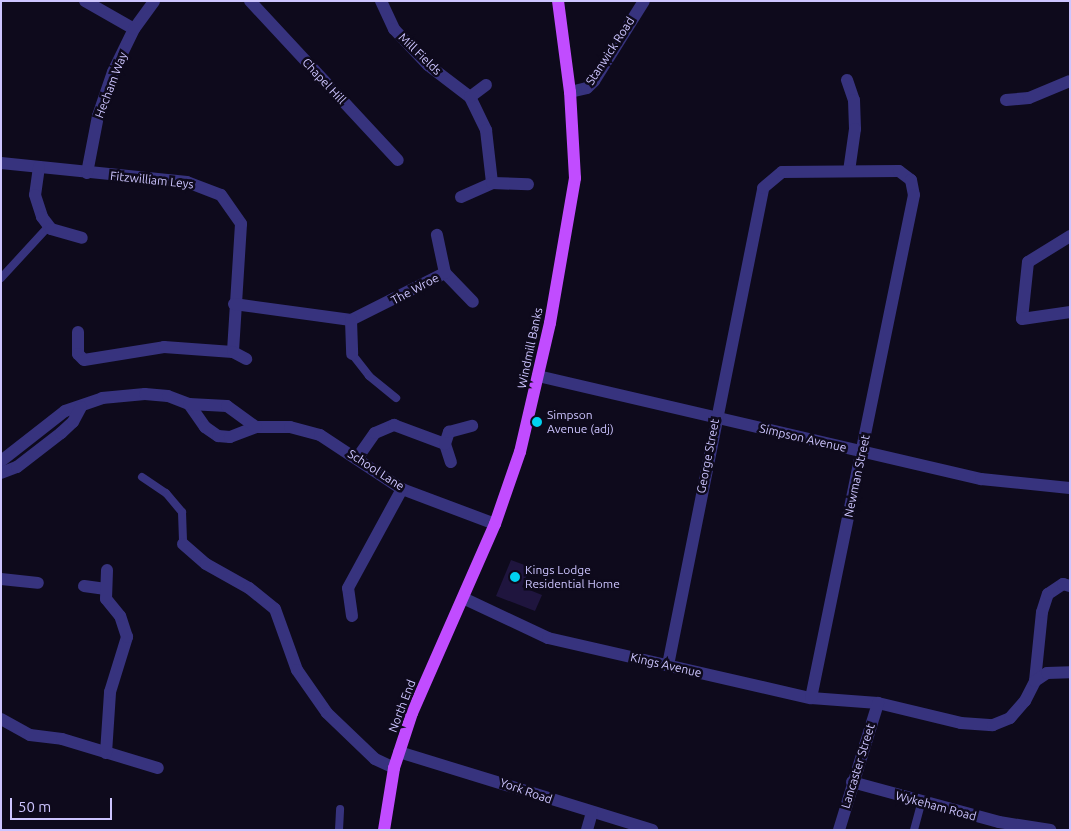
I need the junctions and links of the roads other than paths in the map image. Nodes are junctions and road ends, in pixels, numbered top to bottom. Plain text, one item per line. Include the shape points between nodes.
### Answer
1 (86, 1) edge
2 (154, 1) edge
3 (250, 1) edge
4 (380, 1) edge
5 (558, 1) edge
6 (644, 1) edge
7 (134, 29) junction
8 (847, 80) dead end
9 (1070, 81) edge
10 (486, 85) dead end
11 (570, 92) junction
12 (470, 97) junction
13 (1006, 100) dead end
14 (398, 160) dead end
15 (1, 162) edge
16 (39, 167) junction
17 (848, 171) junction
18 (87, 173) junction
19 (492, 183) junction
20 (528, 184) dead end
21 (461, 197) dead end
22 (48, 226) junction
23 (437, 235) dead end
24 (1070, 236) edge
25 (82, 238) dead end
26 (444, 273) junction
27 (1, 278) edge
28 (474, 302) dead end
29 (234, 304) junction
30 (1070, 312) edge
31 (351, 320) junction
32 (78, 332) dead end
33 (233, 352) junction
34 (352, 354) joint
35 (246, 359) dead end
36 (538, 376) junction
37 (396, 398) dead end
38 (189, 404) junction
39 (81, 407) junction
40 (715, 418) junction
41 (472, 426) dead end
42 (256, 427) junction
43 (444, 444) junction
44 (862, 451) junction
45 (358, 457) junction
46 (1, 461) edge
47 (451, 462) dead end
48 (1, 473) edge
49 (142, 477) dead end
50 (1070, 488) edge
51 (402, 489) junction
52 (495, 524) junction
53 (184, 544) joint
54 (107, 570) dead end
55 (1, 579) edge
56 (38, 583) dead end
57 (84, 586) dead end
58 (1070, 586) edge
59 (106, 588) junction
60 (463, 598) junction
61 (352, 616) dead end
62 (668, 665) junction
63 (1070, 672) edge
64 (1035, 681) junction
65 (811, 698) junction
66 (878, 703) junction
67 (1, 718) edge
68 (400, 752) junction
69 (106, 753) junction
70 (158, 768) dead end
71 (394, 768) junction
72 (852, 782) junction
73 (921, 803) junction
74 (340, 809) dead end
75 (592, 812) junction
76 (998, 826) edge
77 (339, 830) edge
78 (384, 830) edge
79 (587, 830) edge
80 (652, 830) edge
81 (839, 830) edge
82 (914, 830) edge
83 (1050, 830) edge

1 - 7 street
2 - 7 street, Hecham Way
3 - 14 street, Chapel Hill
4 - 12 street, Mill Fields via 394,29 428,65
5 - 11 main road, Windmill Banks
6 - 11 street, Stanwick Road via 594,81 587,88
7 - 18 street, Hecham Way via 98,116
8 - 17 street via 854,100 855,129
9 - 13 street via 1029,98
10 - 12 street
11 - 36 main road, Windmill Banks via 574,188
12 - 19 street, Mill Fields via 486,130
15 - 16 street, Fitzwilliam Leys
16 - 18 street, Fitzwilliam Leys
16 - 22 street via 35,195
17 - 40 street, George Street via 782,172 763,188
17 - 44 street, Newman Street via 899,171 911,180 914,195
18 - 29 street, Fitzwilliam Leys via 186,182 221,195 241,224
19 - 20 street
19 - 21 street
22 - 25 street via 67,236
22 - 27 lane
23 - 26 street, The Wroe
24 - 30 street via 1028,262 1022,319
26 - 28 street
26 - 31 street, The Wroe
29 - 31 street
29 - 33 street, Fitzwilliam Leys
31 - 34 street
32 - 33 street via 78,354 92,361 164,347
33 - 35 street
34 - 37 lane via 369,376
36 - 40 street, Simpson Avenue
36 - 52 main road, Windmill Banks via 520,452
38 - 39 street via 168,396 145,394 102,398
38 - 42 street via 227,406
38 - 42 street via 205,427 218,436 230,437
39 - 46 street via 65,411
39 - 48 street via 73,422 61,433 16,467
40 - 44 street, Simpson Avenue
40 - 62 street, George Street
41 - 43 street via 449,432
42 - 45 street, School Lane via 290,427 320,435
43 - 45 street via 394,425 375,433
43 - 47 street
44 - 50 street, Simpson Avenue via 981,479
44 - 65 street, Newman Street
45 - 51 street, School Lane
49 - 53 lane via 166,493 182,512
51 - 52 street, School Lane
51 - 61 street via 348,588
52 - 60 main road, Windmill Banks
53 - 71 street via 206,564 249,588 275,609 297,670 327,713 375,759
54 - 59 street
55 - 56 street
57 - 59 street
58 - 64 street via 1063,584 1048,594 1042,612
59 - 69 street via 106,599 120,616 127,637 110,692
60 - 62 street, Kings Avenue via 548,638
60 - 68 main road, North End via 412,713
62 - 65 street, Kings Avenue
63 - 64 street via 1047,673
64 - 66 street, Kings Avenue via 1025,701 1010,718 993,725 961,723
65 - 66 street, Kings Avenue
66 - 72 street, Lancaster Street
67 - 69 street via 30,735 62,738
68 - 71 main road, North End
68 - 75 street, York Road
69 - 70 street
71 - 78 main road, North End
72 - 73 street, Wykeham Road
72 - 81 street, Lancaster Street
73 - 76 street, Wykeham Road
73 - 82 lane
74 - 77 lane
75 - 79 street
75 - 80 street, York Road
76 - 83 street, Wykeham Road

